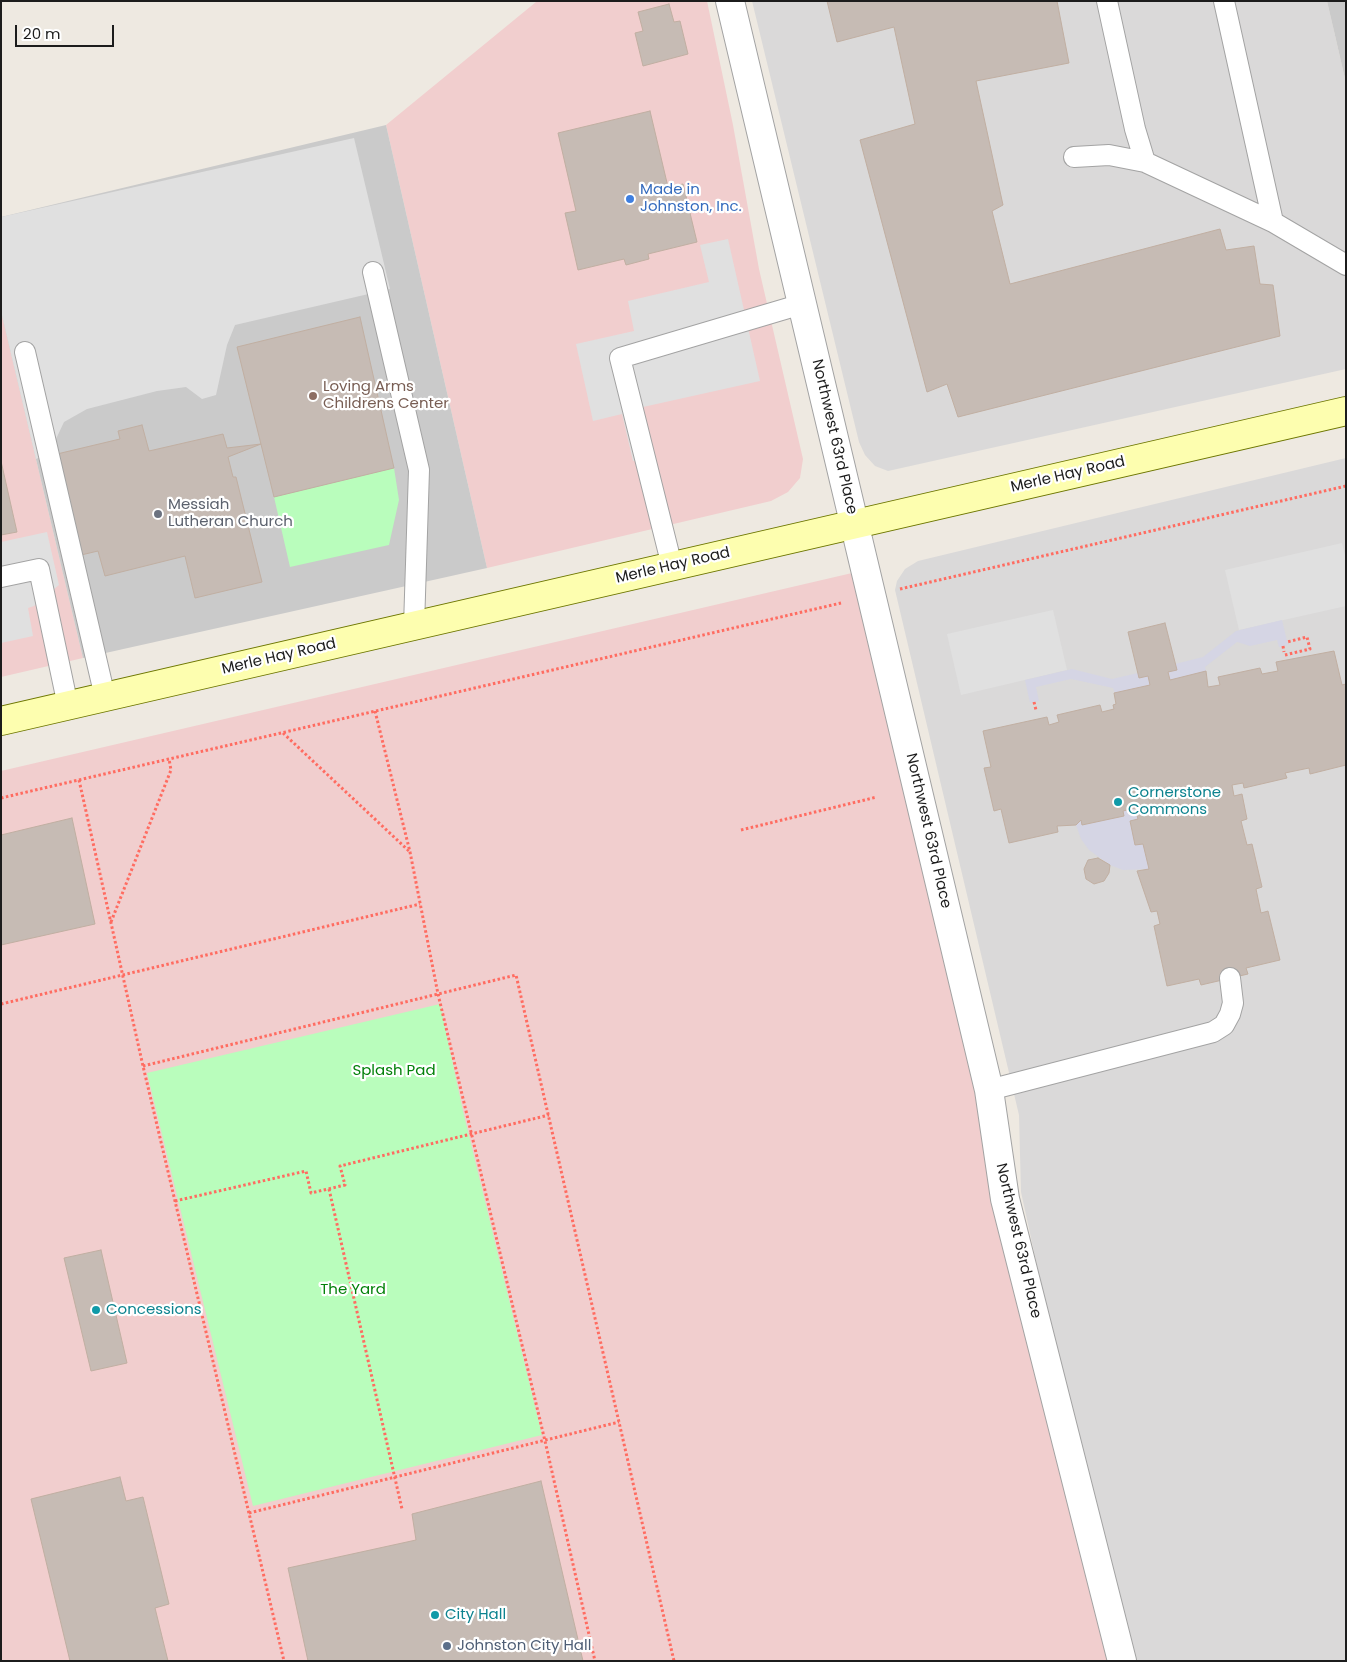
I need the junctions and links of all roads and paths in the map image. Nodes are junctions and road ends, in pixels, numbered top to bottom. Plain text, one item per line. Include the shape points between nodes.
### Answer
1 (730, 1) edge
2 (1107, 1) edge
3 (1224, 1) edge
4 (1074, 157) dead end
5 (1145, 162) junction
6 (1273, 222) junction
7 (1346, 265) edge
8 (373, 272) dead end
9 (802, 304) junction
10 (25, 352) dead end
11 (1346, 411) edge
12 (1346, 486) edge
13 (855, 524) junction
14 (672, 566) junction
15 (1, 577) edge
16 (895, 590) dead end
17 (840, 603) dead end
18 (414, 626) junction
19 (1287, 642) dead end
20 (1283, 646) dead end
21 (105, 698) junction
22 (1034, 702) dead end
23 (68, 706) junction
24 (1036, 710) dead end
25 (375, 711) junction
26 (1, 722) edge
27 (282, 733) junction
28 (168, 759) junction
29 (79, 780) junction
30 (877, 797) dead end
31 (1, 798) edge
32 (741, 830) dead end
33 (410, 852) junction
34 (420, 904) junction
35 (111, 922) junction
36 (123, 977) junction
37 (1230, 978) dead end
38 (438, 994) junction
39 (1, 1004) edge
40 (143, 1066) junction
41 (989, 1090) junction
42 (549, 1115) junction
43 (473, 1133) junction
44 (329, 1189) junction
45 (175, 1201) junction
46 (619, 1422) junction
47 (546, 1441) junction
48 (394, 1478) junction
49 (402, 1510) dead end
50 (249, 1513) junction
51 (284, 1661) edge
52 (595, 1661) edge
53 (674, 1661) edge
54 (1122, 1661) edge

1 - 9 street, Northwest 63rd Place
2 - 5 lane
3 - 6 lane
4 - 5 lane via 1109,155
5 - 6 lane
6 - 7 lane
8 - 18 lane via 419,470
9 - 13 street, Northwest 63rd Place
9 - 14 lane via 620,358
10 - 21 lane
11 - 13 main road, Merle Hay Road
12 - 16 path
13 - 14 main road, Merle Hay Road
13 - 41 street, Northwest 63rd Place
14 - 18 main road, Merle Hay Road
15 - 23 lane via 39,568
17 - 25 path
18 - 21 main road, Merle Hay Road
19 - 20 path via 1307,637 1310,649 1284,654
21 - 23 main road, Merle Hay Road
22 - 24 path
23 - 26 main road, Merle Hay Road
25 - 27 path
25 - 33 path
27 - 28 path
27 - 33 path
28 - 29 path
28 - 35 path via 170,770
29 - 31 path
29 - 35 path
30 - 32 path
33 - 34 path
34 - 36 path
34 - 38 path
35 - 36 path
36 - 39 path
36 - 40 path
37 - 41 lane via 1233,1003 1230,1014 1224,1025 1213,1032
38 - 40 path
38 - 42 path via 516,975
38 - 43 path
40 - 45 path
41 - 54 street, Northwest 63rd Place via 1005,1199
42 - 43 path
42 - 46 path
43 - 44 path via 340,1166 345,1185
43 - 47 path
44 - 45 path via 311,1193 306,1171
44 - 48 path
45 - 50 path
46 - 47 path
46 - 53 path
47 - 48 path
47 - 52 path
48 - 49 path
48 - 50 path
50 - 51 path

